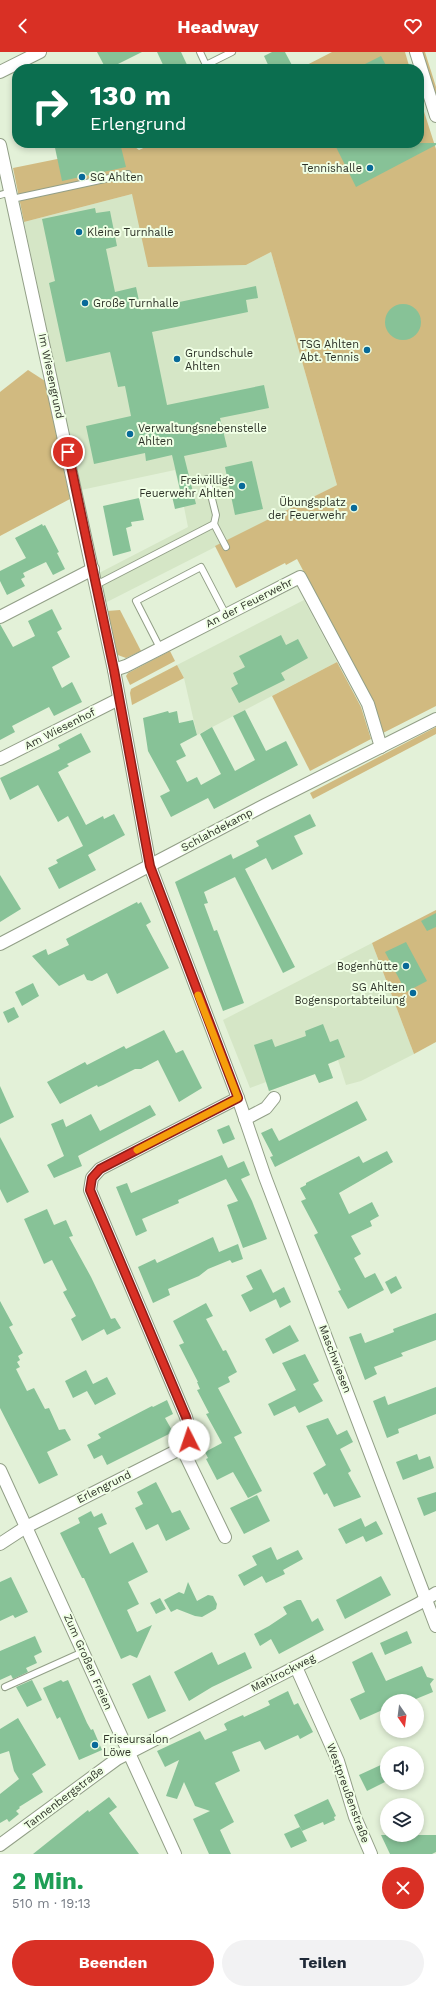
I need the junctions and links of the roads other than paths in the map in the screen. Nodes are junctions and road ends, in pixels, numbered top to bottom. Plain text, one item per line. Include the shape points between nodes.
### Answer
1 (40, 52) edge
2 (200, 52) edge
3 (232, 52) edge
4 (416, 52) edge
5 (16, 64) edge
6 (206, 64) edge
7 (208, 64) edge
8 (420, 64) edge
9 (12, 66) edge
10 (0, 72) edge
11 (424, 78) edge
12 (436, 116) edge
13 (0, 145) edge
14 (128, 174) dead end
15 (8, 195) edge
16 (207, 479) dead end
17 (214, 524) junction
18 (226, 547) dead end
19 (92, 569) junction
20 (96, 585) junction
21 (226, 615) junction
22 (0, 617) edge
23 (160, 648) junction
24 (114, 670) junction
25 (119, 699) junction
26 (436, 719) edge
27 (381, 747) junction
28 (0, 759) edge
29 (150, 866) junction
30 (0, 944) edge
31 (238, 1098) junction
32 (274, 1098) dead end
33 (245, 1119) junction
34 (182, 1448) junction
35 (0, 1470) edge
36 (26, 1527) junction
37 (224, 1537) dead end
38 (0, 1544) edge
39 (436, 1593) edge
40 (425, 1600) junction
41 (436, 1626) edge
42 (83, 1652) junction
43 (296, 1667) junction
44 (5, 1687) dead end
45 (128, 1752) junction
46 (0, 1845) edge
47 (175, 1854) edge
48 (371, 1854) edge

1 - 5 street
2 - 6 lane
3 - 7 lane
4 - 8 street
9 - 10 street
11 - 12 street
13 - 15 street, Im Wiesengrund
14 - 15 lane
15 - 19 street, Im Wiesengrund
16 - 17 lane via 216,515
17 - 18 lane
17 - 20 lane
19 - 20 street, Im Wiesengrund
19 - 22 street
20 - 24 street, Im Wiesengrund
21 - 23 street, An der Feuerwehr
21 - 23 lane via 201,567 136,601
21 - 27 street, An der Feuerwehr via 300,577 368,704
23 - 24 street, An der Feuerwehr
24 - 25 street, Im Wiesengrund
25 - 28 street, Am Wiesenhof
25 - 29 street, Im Wiesengrund
26 - 27 street, Schlahdekamp
27 - 29 street, Schlahdekamp
29 - 30 street, Schlahdekamp
29 - 31 street, Maschwiesen
31 - 33 street, Maschwiesen
31 - 34 street via 100,1169 92,1178 90,1190 186,1417 190,1435
32 - 33 street via 258,1114
33 - 40 street, Maschwiesen
34 - 36 street, Erlengrund
34 - 37 street
35 - 36 street, Zum Großen Freien
36 - 38 street, Erlengrund
36 - 42 street, Zum Großen Freien
39 - 40 street, Mahlrockweg
40 - 41 street, Maschwiesen
40 - 43 street, Mahlrockweg
42 - 44 lane
42 - 45 street, Zum Großen Freien
43 - 45 street, Mahlrockweg
43 - 48 street, Westpreußenstraße via 338,1761 355,1817
45 - 46 street, Tannenbergstraße
45 - 47 street, Zum Großen Freien

